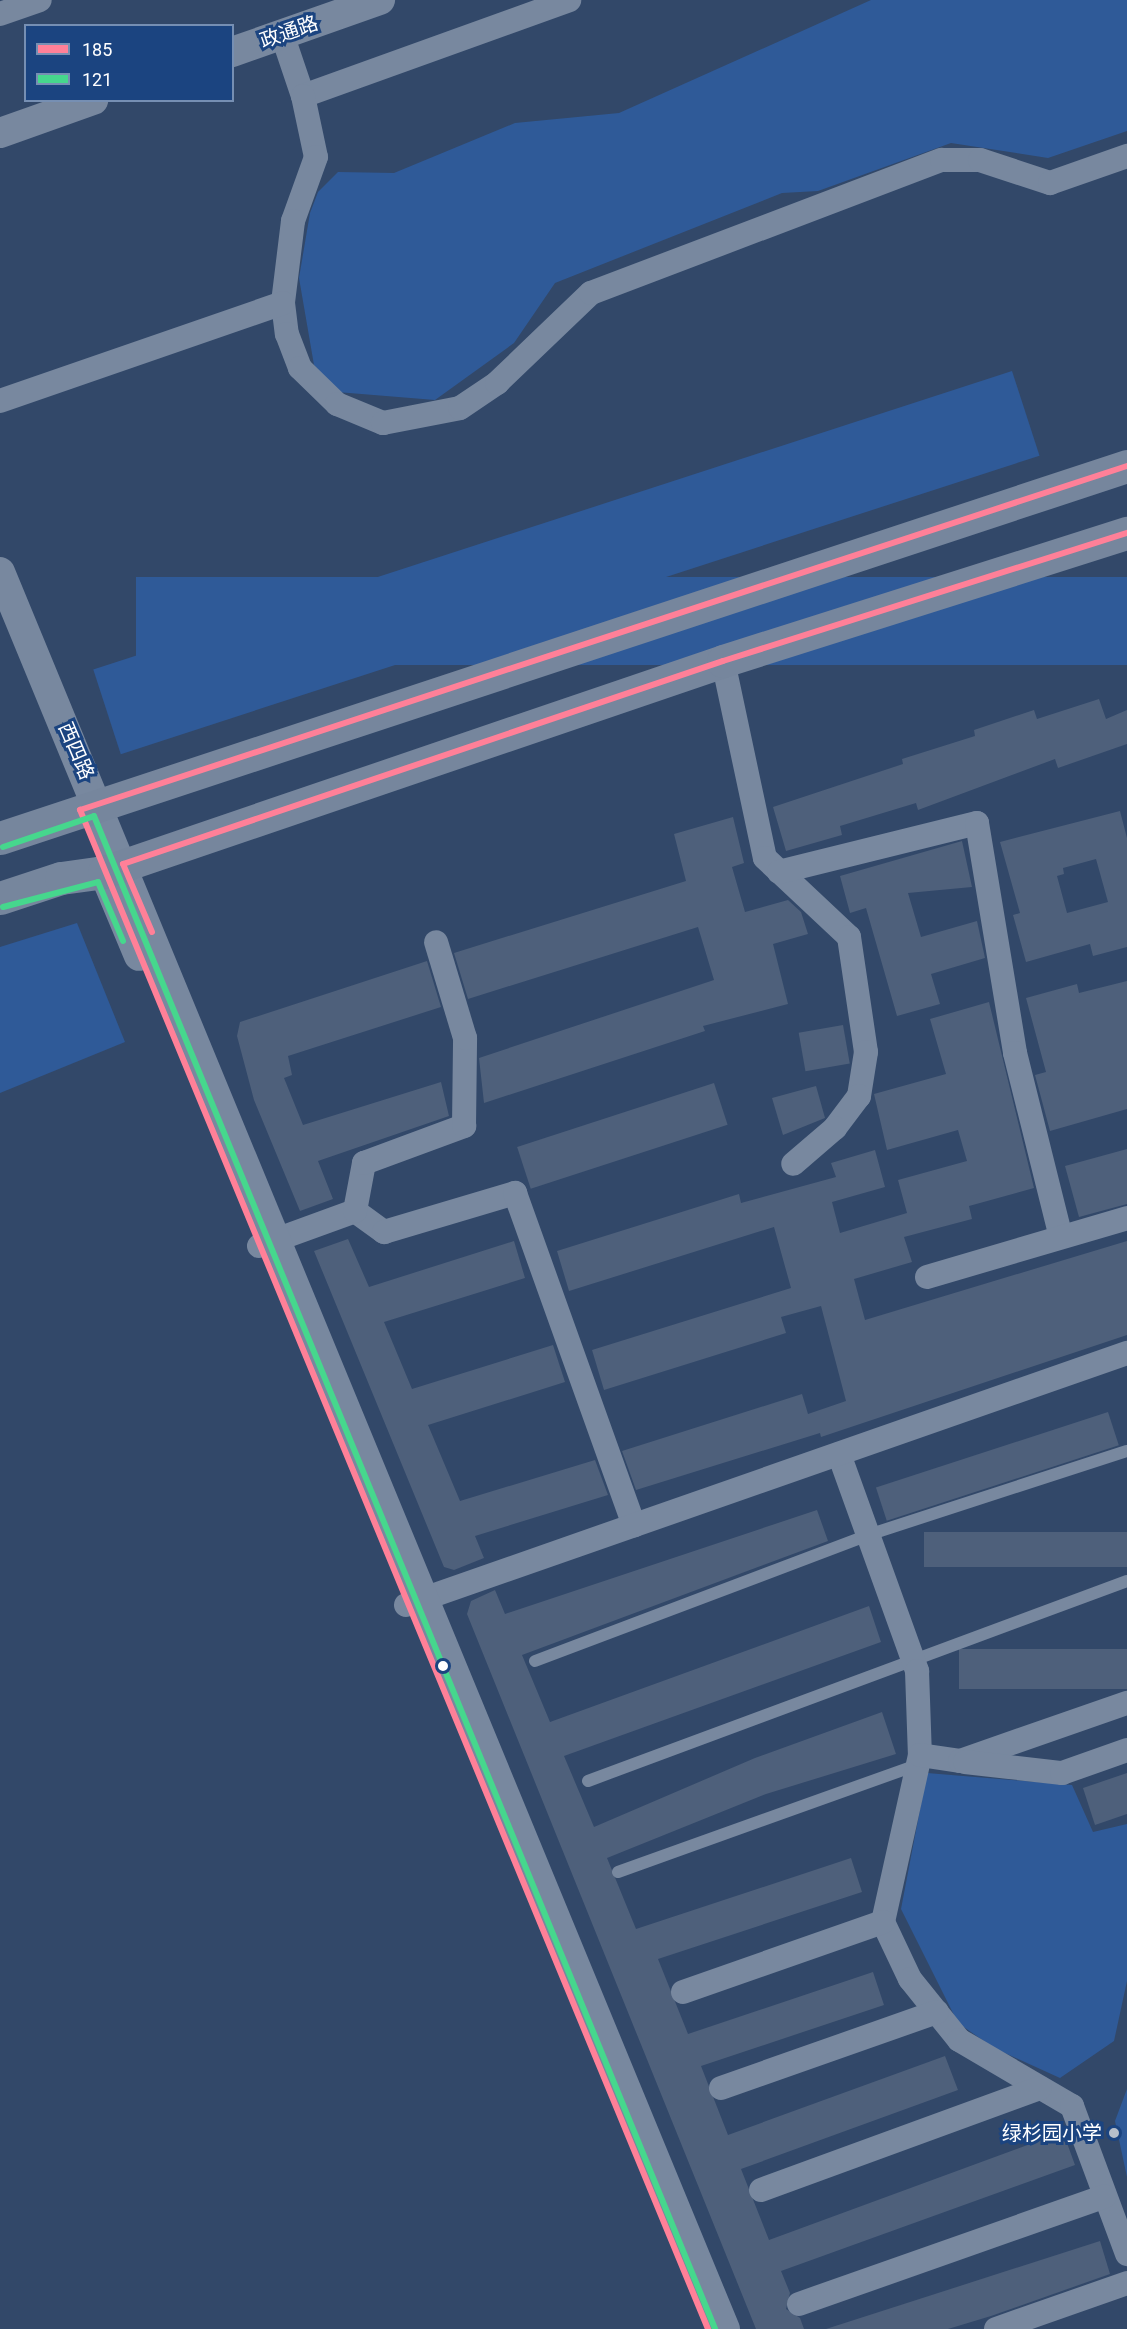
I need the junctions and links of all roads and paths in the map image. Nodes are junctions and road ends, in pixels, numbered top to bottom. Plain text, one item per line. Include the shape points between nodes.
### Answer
1 (40, 0) edge
2 (380, 0) edge
3 (569, 0) edge
4 (0, 14) edge
5 (282, 34) junction
6 (234, 51) edge
7 (303, 96) junction
8 (87, 102) edge
9 (0, 133) edge
10 (1127, 156) edge
11 (283, 303) junction
12 (0, 401) edge
13 (1127, 466) edge
14 (1127, 533) edge
15 (0, 572) edge
16 (0, 621) edge
17 (723, 661) junction
18 (89, 807) junction
19 (0, 838) edge
20 (114, 868) junction
21 (779, 872) junction
22 (0, 898) edge
23 (436, 942) dead end
24 (793, 1164) dead end
25 (355, 1211) junction
26 (1127, 1218) edge
27 (1060, 1234) junction
28 (268, 1243) junction
29 (927, 1277) dead end
30 (1127, 1353) edge
31 (1127, 1451) edge
32 (839, 1454) junction
33 (634, 1525) junction
34 (868, 1535) junction
35 (1127, 1581) edge
36 (415, 1602) junction
37 (913, 1660) junction
38 (535, 1661) dead end
39 (1127, 1703) edge
40 (1127, 1750) edge
41 (918, 1760) junction
42 (960, 1761) junction
43 (588, 1781) dead end
44 (618, 1872) dead end
45 (883, 1922) junction
46 (683, 1992) dead end
47 (937, 2012) junction
48 (721, 2088) dead end
49 (1040, 2088) junction
50 (761, 2190) dead end
51 (1105, 2196) junction
52 (1127, 2254) edge
53 (1127, 2283) edge
54 (800, 2304) dead end
55 (708, 2329) edge
56 (724, 2329) edge
57 (996, 2329) edge

1 - 4 street
2 - 5 street, 政通路
3 - 7 street
5 - 6 street, 政通路
5 - 7 street
7 - 11 street via 316,158 293,221
8 - 9 street
10 - 11 street via 1050,183 980,160 942,160 691,254 591,293 497,383 460,408 428,418 383,423 338,404 300,368
11 - 12 street
13 - 18 main road
14 - 17 main road
15 - 18 street, 西四路
16 - 18 street, 西四路
17 - 20 main road
17 - 21 street via 765,858
18 - 19 main road
18 - 20 street, 西四路
20 - 22 main road via 61,878
20 - 28 street, 西四路
21 - 24 street via 849,937 866,1052 859,1096 835,1128
21 - 27 street via 977,823 1015,1053
23 - 25 street via 465,1038 464,1126 364,1163
25 - 28 street
25 - 33 street via 384,1232 515,1193
26 - 27 street
27 - 29 street
28 - 36 street, 西四路
30 - 32 street
31 - 34 lane
32 - 33 street
32 - 34 street
33 - 36 street
34 - 37 street
34 - 38 lane
35 - 37 lane
36 - 55 street, 西四路
36 - 56 street, 西四路
37 - 41 street
37 - 43 lane
39 - 42 street
40 - 42 street via 1062,1773
41 - 42 street
41 - 44 lane
41 - 45 street
45 - 46 street
45 - 47 street via 910,1978
47 - 48 street
47 - 49 street via 959,2040
49 - 50 street
49 - 51 street via 1072,2106
51 - 52 street
51 - 54 street
53 - 57 street

